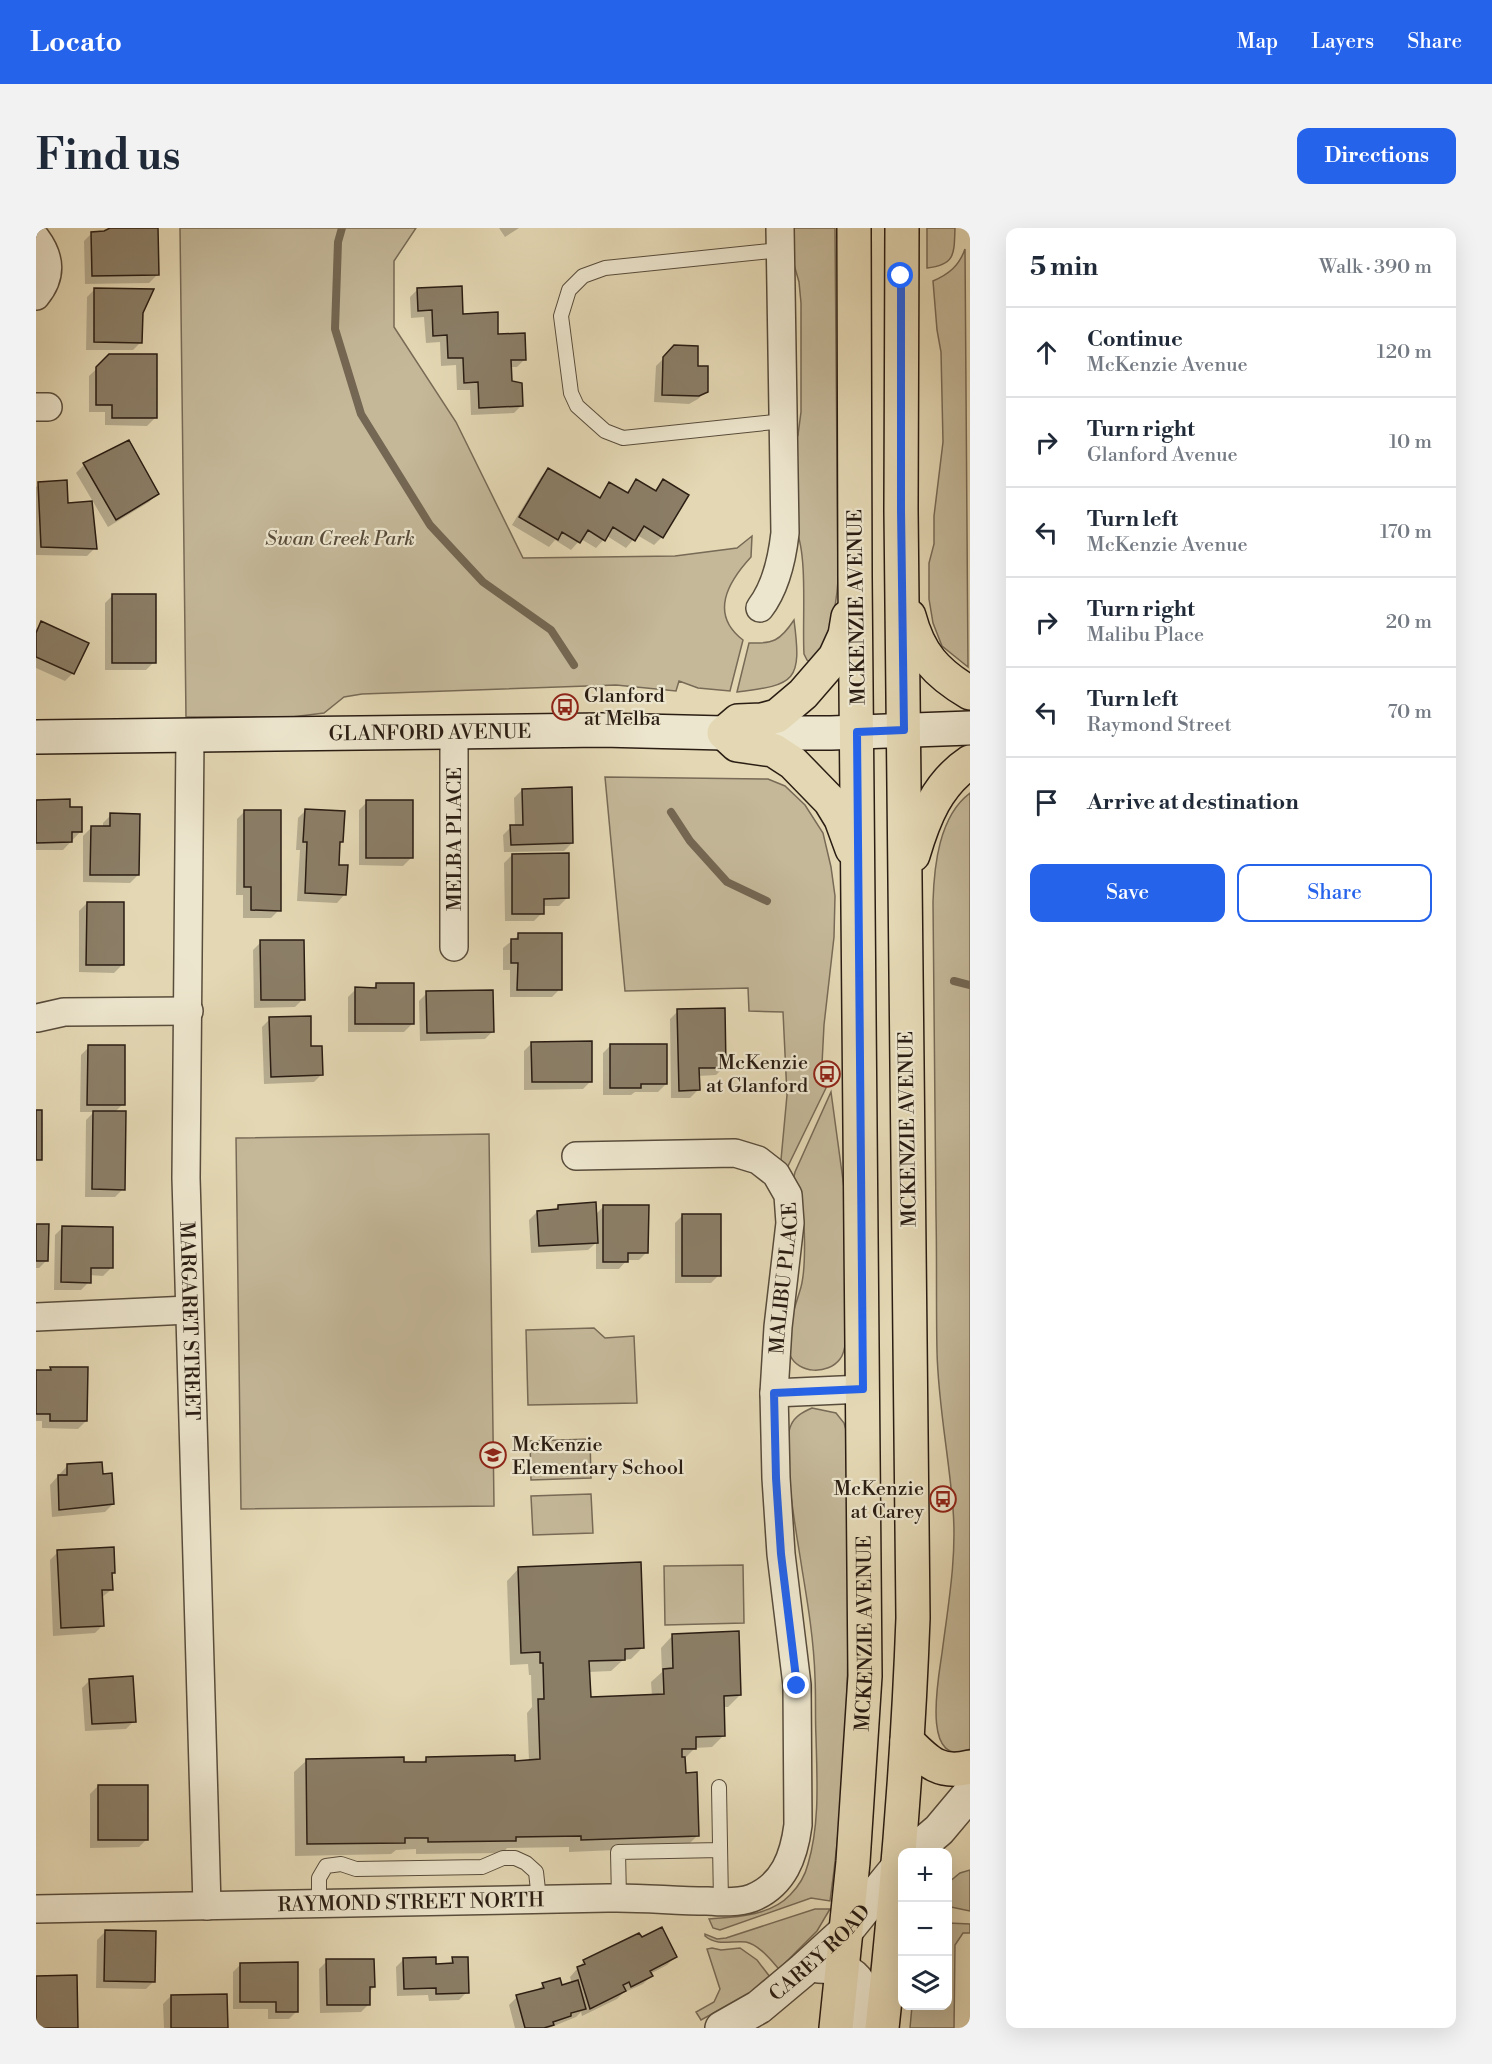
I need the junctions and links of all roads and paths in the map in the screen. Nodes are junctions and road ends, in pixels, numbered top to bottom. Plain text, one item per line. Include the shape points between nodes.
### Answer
1 (854, 228) edge
2 (902, 228) edge
3 (36, 238) edge
4 (780, 239) edge
5 (36, 296) edge
6 (784, 421) junction
7 (855, 577) junction
8 (902, 588) junction
9 (760, 608) dead end
10 (970, 693) edge
11 (970, 728) edge
12 (904, 730) junction
13 (454, 732) junction
14 (857, 732) junction
15 (724, 734) junction
16 (190, 736) junction
17 (36, 737) edge
18 (970, 762) edge
19 (858, 874) junction
20 (904, 882) junction
21 (454, 947) dead end
22 (189, 1011) junction
23 (36, 1022) edge
24 (576, 1156) dead end
25 (189, 1310) junction
26 (36, 1317) edge
27 (863, 1389) junction
28 (774, 1393) junction
29 (907, 1741) junction
30 (970, 1767) edge
31 (719, 1787) dead end
32 (970, 1793) edge
33 (905, 1848) edge
34 (919, 1848) edge
35 (720, 1850) junction
36 (898, 1868) edge
37 (779, 1878) joint
38 (619, 1898) junction
39 (539, 1899) junction
40 (721, 1902) junction
41 (899, 1902) edge
42 (319, 1903) junction
43 (207, 1906) junction
44 (36, 1909) edge
45 (846, 1931) junction
46 (842, 1969) junction
47 (802, 1971) junction
48 (722, 2028) edge
49 (836, 2028) edge
50 (864, 2028) edge
51 (882, 2028) edge

1 - 7 main road, MCKENZIE AVENUE
2 - 8 main road, MCKENZIE AVENUE
3 - 5 street via 44,249 48,276
4 - 6 street
4 - 6 lane via 605,268 583,276 569,290 561,316 571,393 577,406 605,431 623,438
6 - 9 street via 785,533 770,595
7 - 14 main road, MCKENZIE AVENUE
7 - 15 main road via 845,636 821,674 777,716 738,721
8 - 10 main road via 917,641 925,655 944,676
8 - 12 main road, MCKENZIE AVENUE
11 - 12 main road, GLANFORD AVENUE
12 - 14 main road, GLANFORD AVENUE
12 - 20 main road, MCKENZIE AVENUE
13 - 15 main road, GLANFORD AVENUE via 602,730
13 - 16 main road, GLANFORD AVENUE
13 - 21 street, MELBA PLACE
14 - 15 main road, GLANFORD AVENUE
14 - 19 main road, MCKENZIE AVENUE
15 - 19 main road via 737,745 784,755 817,787 841,819
16 - 17 main road, GLANFORD AVENUE
16 - 22 street, MARGARET STREET
18 - 20 main road via 943,786 925,818
19 - 27 main road, MCKENZIE AVENUE
20 - 29 main road, MCKENZIE AVENUE via 913,1618
22 - 23 street via 64,1012
22 - 25 street, MARGARET STREET
24 - 28 street, MALIBU PLACE via 735,1153 758,1160 776,1173 788,1195 790,1223
25 - 26 street
25 - 43 street, MARGARET STREET
27 - 28 street
27 - 45 main road, MCKENZIE AVENUE via 866,1676
28 - 37 street, MALIBU PLACE via 781,1554 797,1697 798,1825 790,1863
29 - 30 main road via 930,1764 957,1771
29 - 33 main road, MCKENZIE AVENUE
31 - 35 lane
32 - 34 main road, CAREY ROAD
35 - 38 lane via 618,1852
35 - 40 lane
36 - 45 main road, CAREY ROAD
37 - 40 street, RAYMOND STREET NORTH via 751,1898
38 - 39 street, RAYMOND STREET NORTH
38 - 40 street, RAYMOND STREET NORTH
39 - 42 street, RAYMOND STREET NORTH
39 - 42 lane via 536,1872 515,1858 502,1858 482,1867 356,1869 332,1864 326,1866 319,1878
41 - 51 main road, MCKENZIE AVENUE
42 - 43 street, RAYMOND STREET NORTH
43 - 44 street, RAYMOND STREET NORTH
45 - 46 main road, MCKENZIE AVENUE
45 - 47 main road, CAREY ROAD
46 - 47 main road via 818,1966
46 - 49 main road, MCKENZIE AVENUE
46 - 50 main road via 859,1983 864,1996
47 - 48 main road, CAREY ROAD via 759,2007

